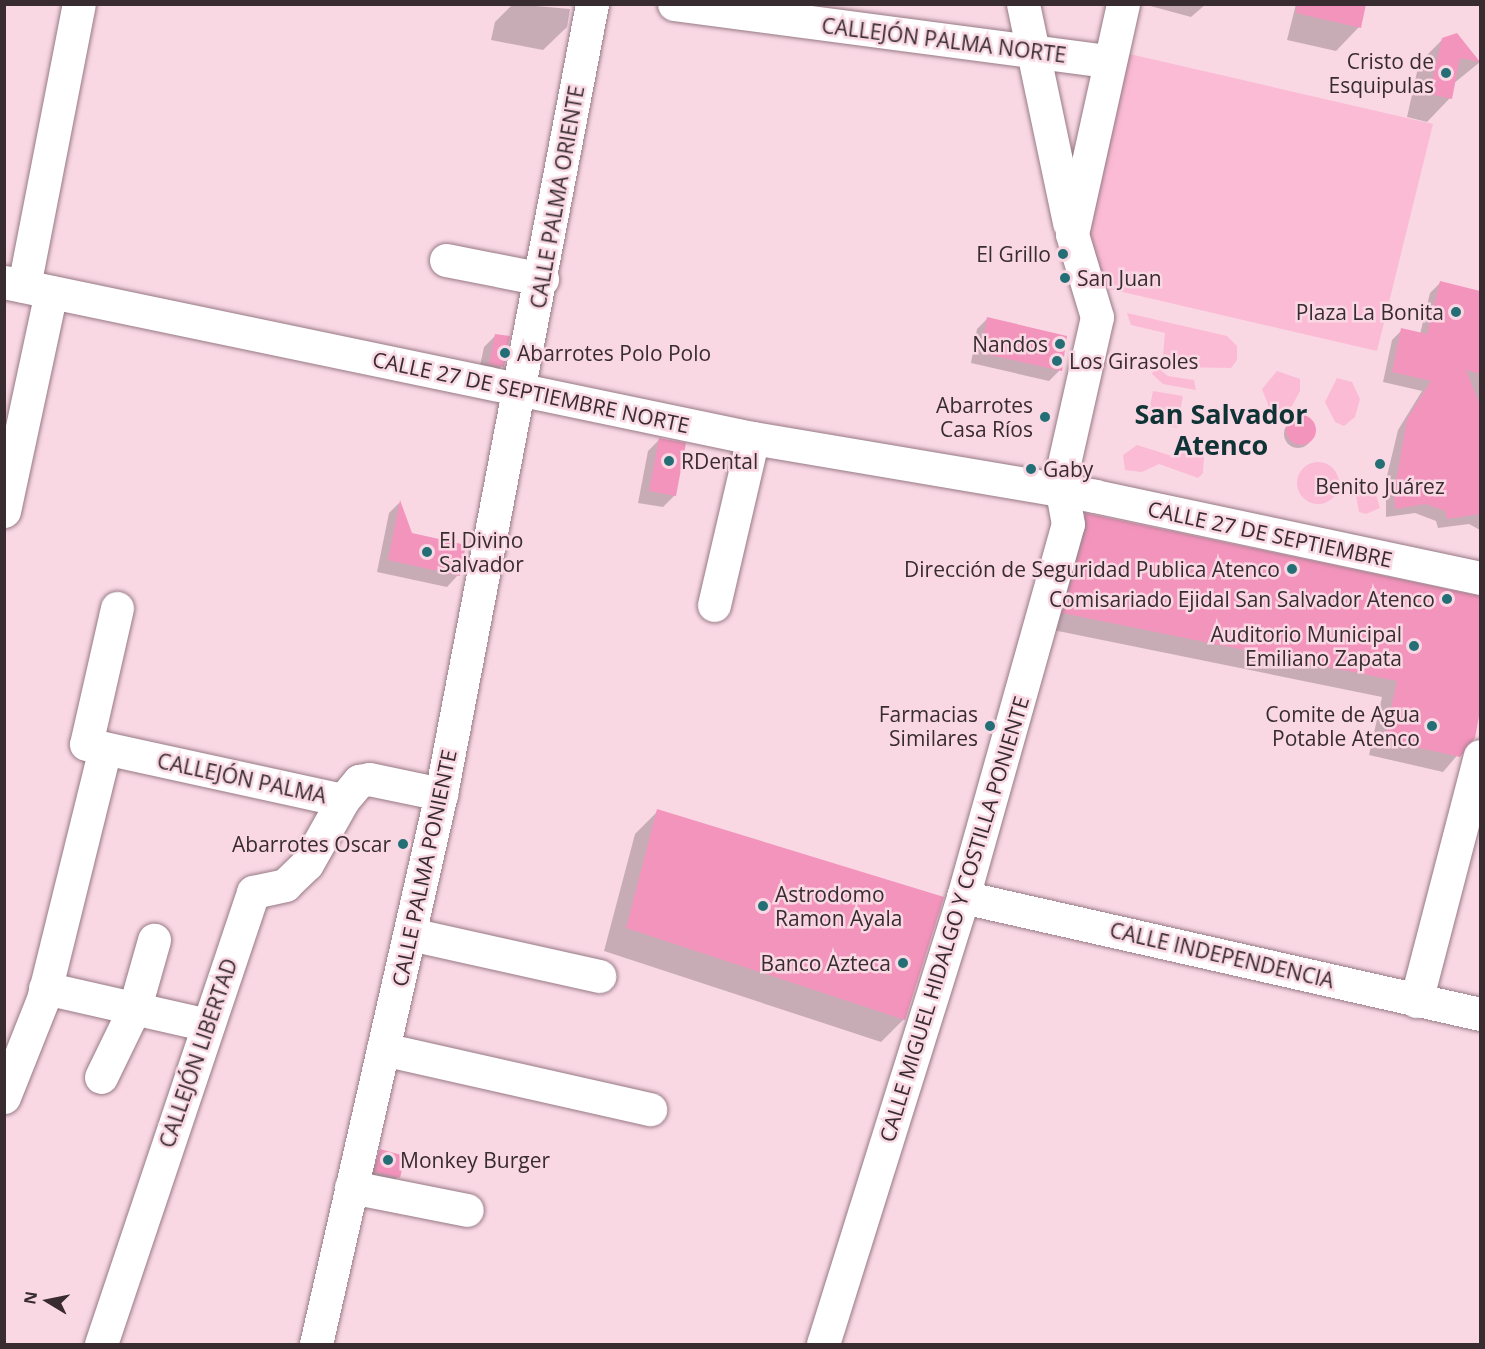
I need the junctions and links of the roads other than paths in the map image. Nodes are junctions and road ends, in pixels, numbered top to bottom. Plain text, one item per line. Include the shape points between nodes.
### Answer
1 (79, 4) edge
2 (592, 4) edge
3 (674, 4) edge
4 (1023, 4) edge
5 (1123, 4) edge
6 (1032, 53) junction
7 (1108, 61) junction
8 (1072, 234) junction
9 (446, 260) dead end
10 (542, 279) junction
11 (27, 286) edge
12 (523, 390) junction
13 (753, 438) junction
14 (1060, 492) junction
15 (4, 512) edge
16 (1480, 578) edge
17 (714, 605) dead end
18 (117, 608) dead end
19 (105, 749) junction
20 (1480, 756) edge
21 (441, 794) junction
22 (343, 800) junction
23 (963, 897) junction
24 (410, 934) junction
25 (154, 940) dead end
26 (598, 976) dead end
27 (45, 988) junction
28 (1416, 1001) junction
29 (135, 1007) junction
30 (1480, 1014) edge
31 (208, 1025) junction
32 (382, 1049) junction
33 (101, 1077) dead end
34 (9, 1078) edge
35 (650, 1109) dead end
36 (351, 1187) junction
37 (467, 1210) dead end
38 (101, 1344) edge
39 (316, 1344) edge
40 (823, 1344) edge

1 - 11 street
2 - 10 street, CALLE PALMA ORIENTE
3 - 6 street, CALLEJÓN PALMA NORTE
4 - 6 street
5 - 7 street
6 - 7 street, CALLEJÓN PALMA NORTE
6 - 8 street
7 - 8 street
8 - 14 street via 1097,317
9 - 10 street
10 - 12 street, CALLE PALMA ORIENTE
11 - 12 street, CALLE 27 DE SEPTIEMBRE NORTE
11 - 15 street
12 - 13 street, CALLE 27 DE SEPTIEMBRE NORTE
12 - 21 street, CALLE PALMA PONIENTE
13 - 14 street, CALLE 27 DE SEPTIEMBRE NORTE
13 - 17 street
14 - 16 street, CALLE 27 DE SEPTIEMBRE
14 - 23 street, CALLE MIGUEL HIDALGO Y COSTILLA PONIENTE via 1068,524
18 - 19 street via 86,744
19 - 22 street, CALLEJÓN PALMA
19 - 27 street
20 - 28 street
21 - 22 street, CALLEJÓN PALMA via 369,779 359,781
21 - 24 street, CALLE PALMA PONIENTE
22 - 31 street, CALLEJÓN LIBERTAD via 307,864 285,885 253,891
23 - 28 street, CALLE INDEPENDENCIA
23 - 40 street, CALLE MIGUEL HIDALGO Y COSTILLA PONIENTE
24 - 26 street
24 - 32 street, CALLE PALMA PONIENTE
25 - 29 street
27 - 29 street
27 - 34 street
28 - 30 street, CALLE INDEPENDENCIA
29 - 31 street
29 - 33 street
31 - 38 street, CALLEJÓN LIBERTAD
32 - 35 street
32 - 36 street, CALLE PALMA PONIENTE
36 - 37 street
36 - 39 street, CALLE PALMA PONIENTE

